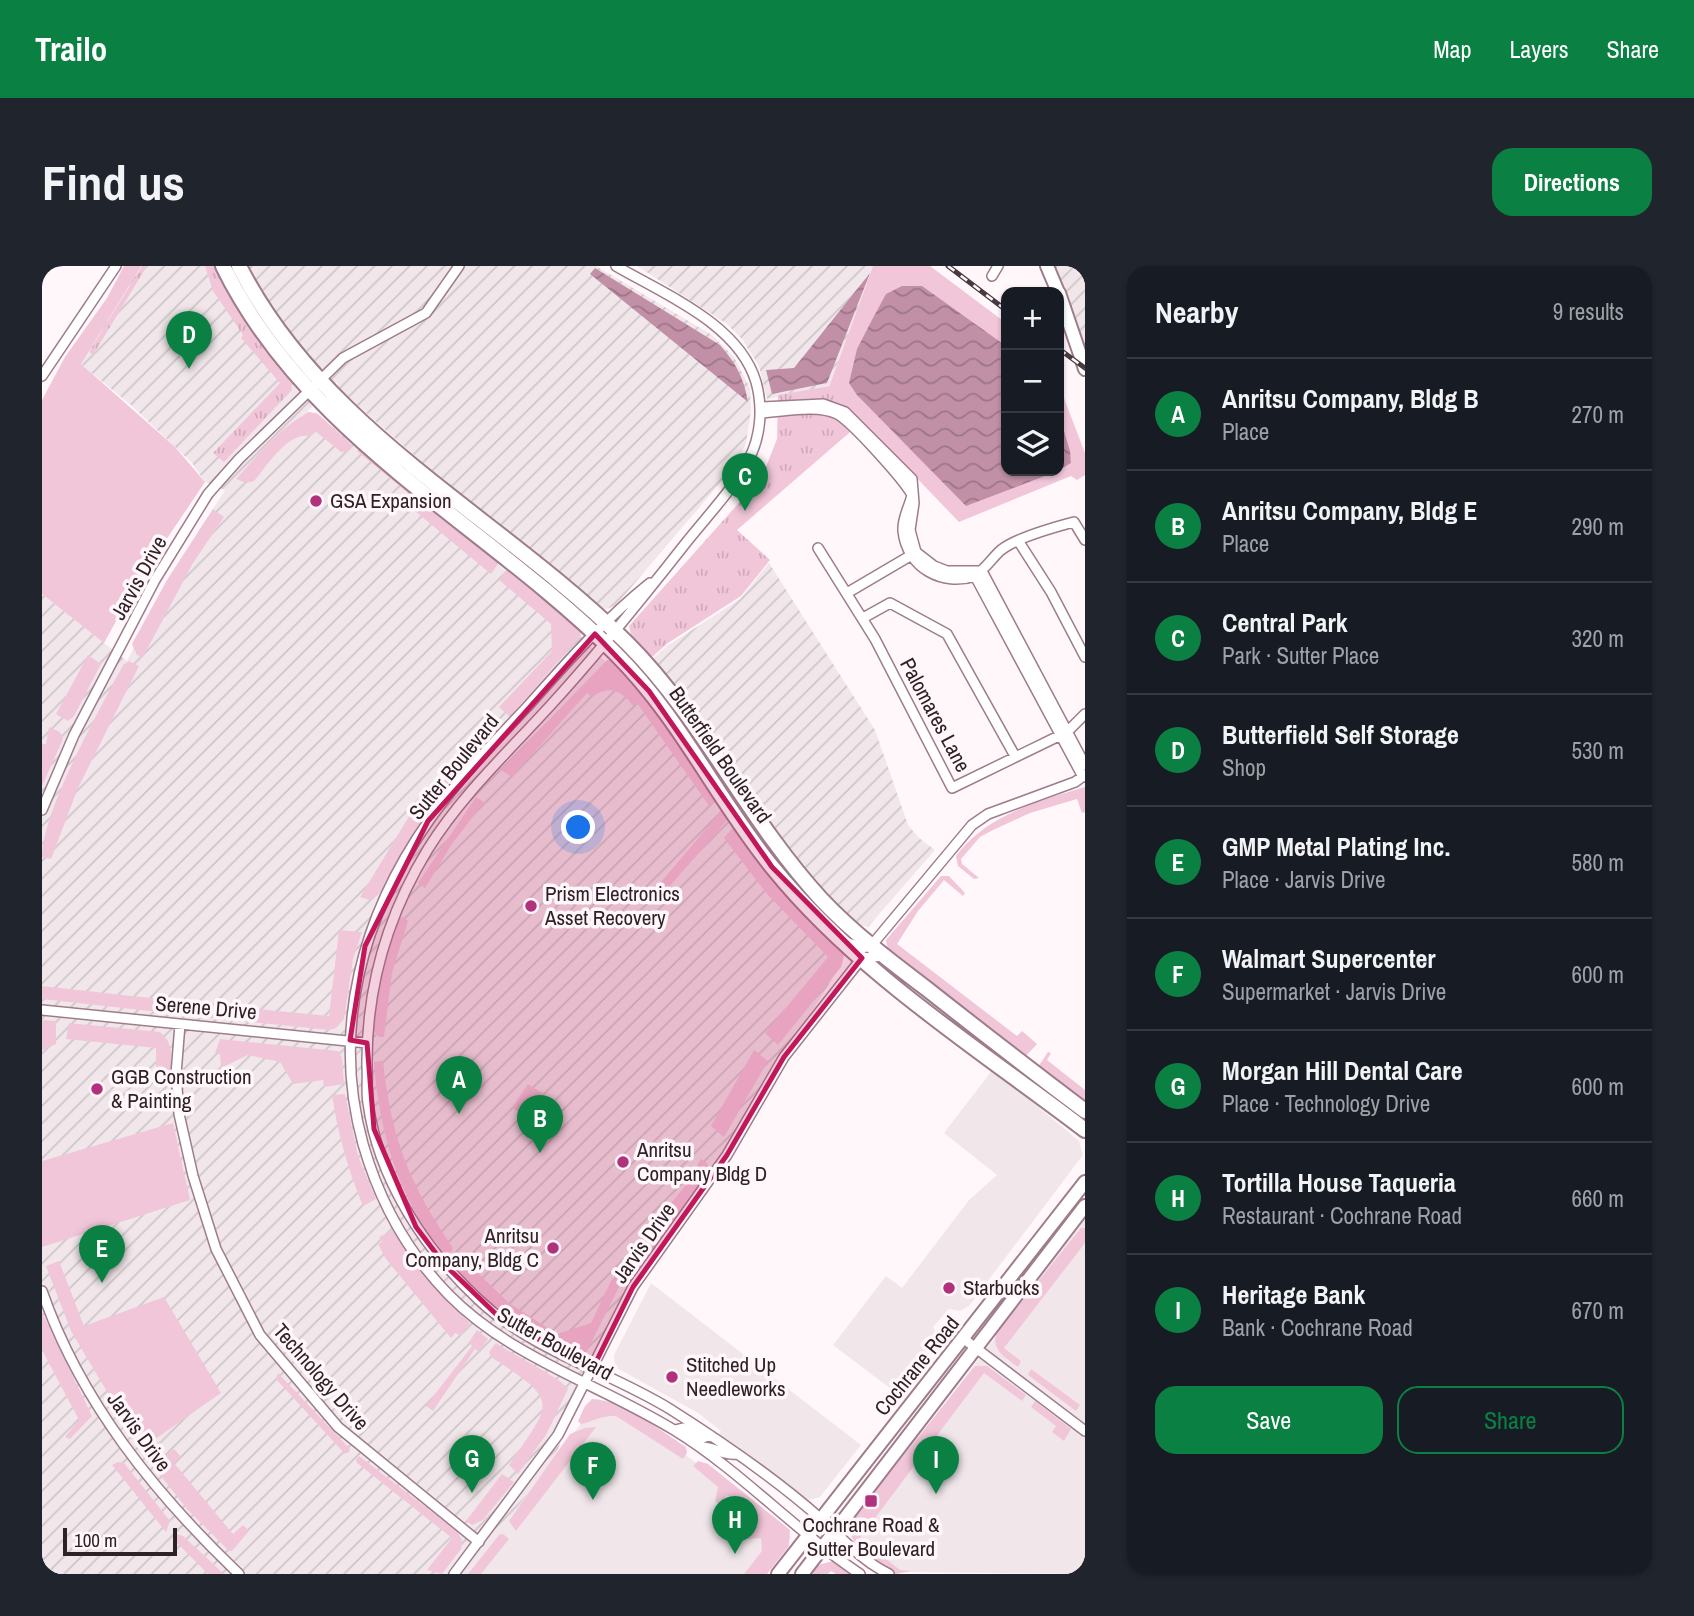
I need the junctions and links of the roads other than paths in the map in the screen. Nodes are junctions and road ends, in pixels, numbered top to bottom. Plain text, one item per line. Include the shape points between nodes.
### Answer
1 (116, 266) edge
2 (223, 266) edge
3 (239, 266) edge
4 (459, 266) edge
5 (616, 266) edge
6 (998, 266) edge
7 (1047, 266) edge
8 (992, 276) dead end
9 (1056, 287) edge
10 (1064, 310) edge
11 (1085, 369) edge
12 (42, 376) edge
13 (313, 386) junction
14 (761, 410) junction
15 (1085, 540) edge
16 (1019, 542) junction
17 (818, 548) dead end
18 (914, 553) junction
19 (663, 573) junction
20 (979, 573) junction
21 (847, 593) junction
22 (863, 618) junction
23 (605, 634) junction
24 (1085, 657) edge
25 (1085, 713) edge
26 (1063, 734) junction
27 (1014, 756) junction
28 (1085, 765) edge
29 (1084, 776) edge
30 (42, 810) edge
31 (846, 943) junction
32 (872, 946) junction
33 (884, 956) junction
34 (862, 958) junction
35 (42, 1010) edge
36 (180, 1024) junction
37 (350, 1040) junction
38 (367, 1043) junction
39 (1085, 1111) edge
40 (1085, 1130) edge
41 (1085, 1182) edge
42 (1085, 1206) edge
43 (42, 1291) edge
44 (964, 1339) junction
45 (975, 1348) junction
46 (593, 1368) junction
47 (585, 1382) junction
48 (675, 1430) junction
49 (1085, 1432) edge
50 (710, 1435) junction
51 (700, 1447) junction
52 (736, 1454) junction
53 (820, 1518) junction
54 (834, 1532) junction
55 (809, 1534) junction
56 (479, 1542) junction
57 (824, 1546) junction
58 (239, 1574) edge
59 (454, 1574) edge
60 (778, 1574) edge
61 (802, 1574) edge
62 (860, 1574) edge
63 (889, 1574) edge

1 - 12 street
2 - 13 main road, Butterfield Boulevard via 257,326
3 - 13 main road, Butterfield Boulevard
4 - 13 street, Jarvis Drive via 426,313 355,349
5 - 14 street via 729,339 751,367
6 - 8 street
7 - 9 main road
10 - 11 main road
13 - 23 main road, Butterfield Boulevard
13 - 30 street, Jarvis Drive via 208,495 155,580 74,735
14 - 18 street via 838,414 904,480 912,495 903,532
14 - 19 street via 756,440 738,478
15 - 16 street via 1074,522
16 - 20 street via 1003,548
16 - 24 street
17 - 21 street, Palomares Lane
18 - 20 street via 947,571
18 - 21 street
19 - 23 street
19 - 23 street
20 - 26 street
21 - 22 street, Palomares Lane
22 - 27 street via 890,603 947,634
22 - 27 street, Palomares Lane via 952,788
23 - 31 main road, Butterfield Boulevard via 673,719 772,867
23 - 32 main road, Butterfield Boulevard via 648,666 791,865
23 - 37 street, Sutter Boulevard via 477,760 428,821 380,908 365,946
23 - 38 street, Sutter Boulevard via 476,786 425,855 399,902 379,954
25 - 26 street
26 - 27 street, Palomares Lane
26 - 28 street
26 - 29 street
29 - 32 street via 979,819
31 - 32 street
31 - 34 main road, Butterfield Boulevard
32 - 33 main road, Butterfield Boulevard
33 - 34 street
33 - 39 main road, Butterfield Boulevard
34 - 40 main road, Butterfield Boulevard
34 - 46 street, Jarvis Drive via 784,1057 727,1155 633,1287
35 - 36 street, Serene Drive
36 - 37 street, Serene Drive
36 - 56 street, Technology Drive via 179,1114 193,1176 216,1249 260,1335 345,1434
37 - 38 street, Serene Drive
37 - 47 street, Sutter Boulevard via 351,1087 368,1159 383,1200 418,1258 448,1294 486,1327
38 - 46 street, Sutter Boulevard via 367,1100 374,1129 416,1227 444,1265 502,1320
41 - 44 main road, Cochrane Road
42 - 45 main road, Cochrane Road
43 - 58 street, Jarvis Drive via 87,1389 119,1438 184,1522
44 - 45 street
44 - 53 main road, Cochrane Road
45 - 49 street
45 - 54 main road, Cochrane Road
46 - 47 street, Jarvis Drive
46 - 50 street, Sutter Boulevard
47 - 48 street, Sutter Boulevard
47 - 56 street, Jarvis Drive via 558,1436
48 - 50 street via 683,1428 701,1439
48 - 51 street, Sutter Boulevard
50 - 52 street, Sutter Boulevard
51 - 52 street
51 - 55 street, Sutter Boulevard
52 - 53 street, Sutter Boulevard
53 - 54 street, Sutter Boulevard
53 - 55 main road, Cochrane Road
54 - 57 main road, Cochrane Road
54 - 63 street, Sutter Boulevard
55 - 57 street, Sutter Boulevard
55 - 60 main road, Cochrane Road
56 - 59 street, Jarvis Drive
57 - 61 main road, Cochrane Road
57 - 62 street, Sutter Boulevard

